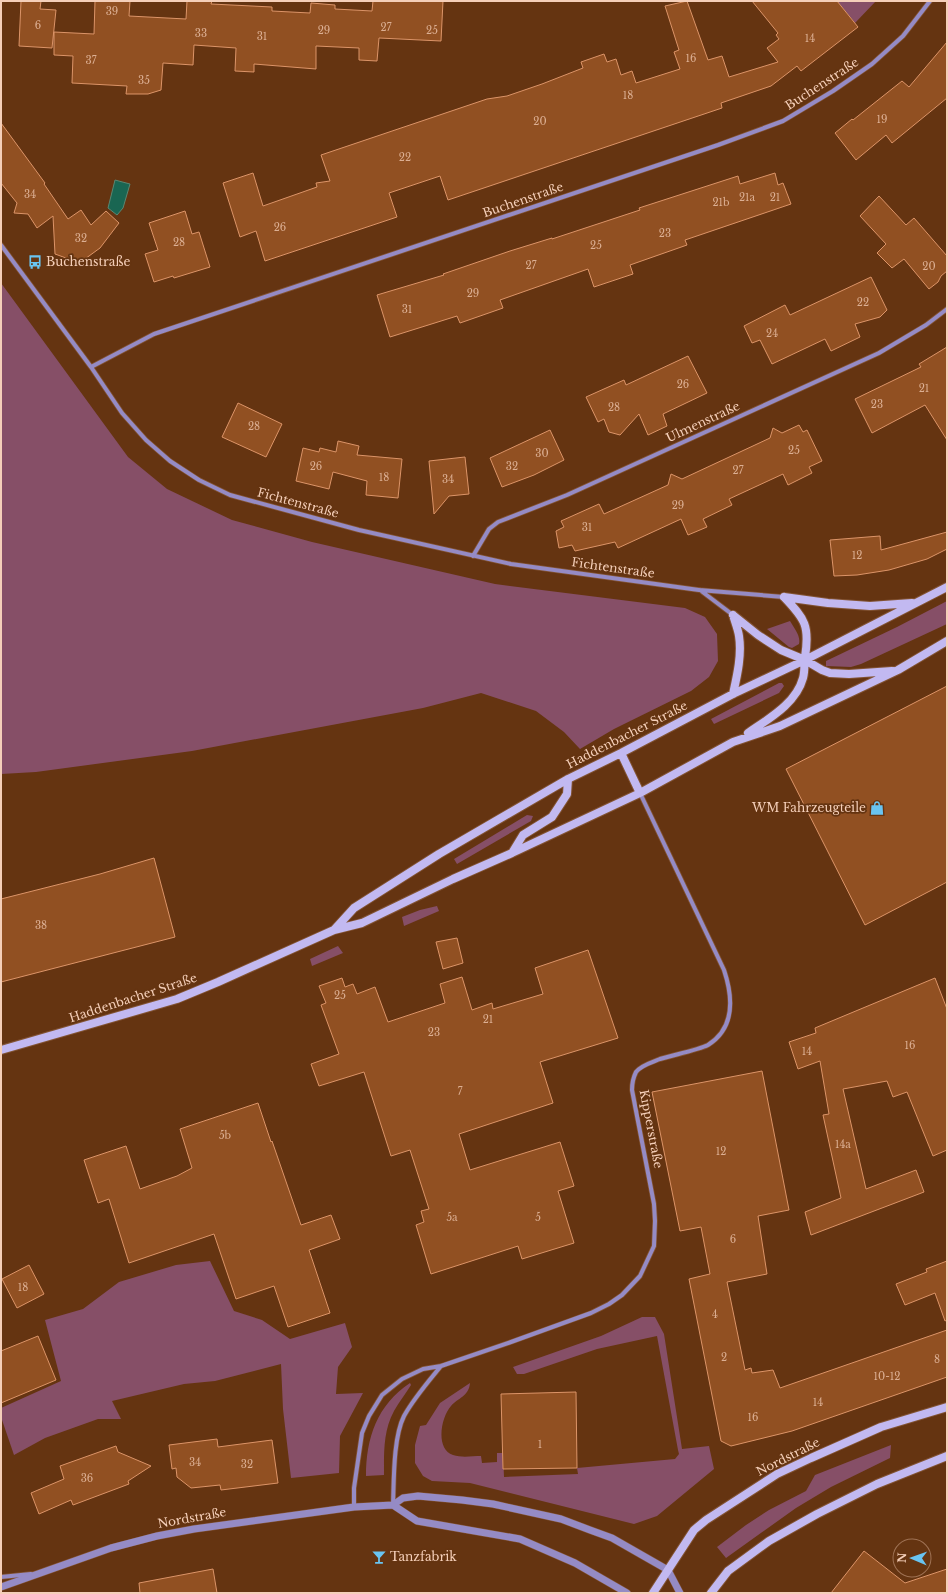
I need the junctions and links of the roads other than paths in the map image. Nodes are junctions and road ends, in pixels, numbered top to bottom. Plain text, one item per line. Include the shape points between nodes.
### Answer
1 (930, 1) edge
2 (1, 245) edge
3 (947, 309) edge
4 (91, 367) junction
5 (473, 556) junction
6 (947, 587) edge
7 (699, 590) junction
8 (784, 597) junction
9 (917, 603) junction
10 (734, 614) junction
11 (947, 641) edge
12 (805, 660) junction
13 (898, 670) junction
14 (733, 694) junction
15 (742, 737) junction
16 (621, 753) junction
17 (568, 779) junction
18 (640, 793) junction
19 (512, 853) junction
20 (334, 930) junction
21 (2, 1051) edge
22 (441, 1366) junction
23 (947, 1407) edge
24 (947, 1456) edge
25 (393, 1505) junction
26 (354, 1507) junction
27 (668, 1570) junction
28 (38, 1573) junction
29 (1, 1576) edge
30 (1, 1587) edge
31 (627, 1593) edge
32 (653, 1593) edge
33 (680, 1593) edge
34 (711, 1593) edge

1 - 4 street, Buchenstraße via 903,36 872,64 834,92 783,121 154,334
2 - 4 street, Fichtenstraße
3 - 5 street, Ulmenstraße via 926,325 879,353 567,495 498,522 489,529
4 - 5 street, Fichtenstraße via 122,413 146,440 170,461 198,480 230,495 275,508
5 - 7 street, Fichtenstraße via 511,564
6 - 9 main road, Haddenbacher Straße
7 - 8 street, Fichtenstraße
7 - 10 street, Fichtenstraße
8 - 9 main road via 870,606
8 - 12 main road via 797,610 807,629
9 - 12 main road, Haddenbacher Straße
10 - 12 main road via 780,650
10 - 14 main road via 740,653
11 - 13 main road, Haddenbacher Straße
12 - 13 main road via 822,670 839,674
12 - 14 main road, Haddenbacher Straße
12 - 15 main road via 803,678 790,701
13 - 15 main road, Haddenbacher Straße via 780,726
14 - 16 main road, Haddenbacher Straße
15 - 18 main road, Haddenbacher Straße
16 - 17 main road, Haddenbacher Straße
16 - 18 main road
17 - 19 main road via 567,794 552,817 523,835
17 - 20 main road, Haddenbacher Straße via 439,854 354,908
18 - 19 main road, Haddenbacher Straße
18 - 22 street, Kipperstraße via 724,970 731,997 731,1009 723,1032 707,1045 648,1064 637,1071 632,1081 654,1204 654,1246 640,1276 622,1295 609,1304 591,1313
19 - 20 main road, Haddenbacher Straße via 362,923
20 - 21 main road, Haddenbacher Straße via 177,999
22 - 25 street via 403,1418 398,1436
22 - 26 street, Kipperstraße via 423,1369 402,1379 382,1395 369,1416 362,1433 354,1488
23 - 27 main road, Nordstraße via 881,1427 777,1474 694,1530
24 - 34 main road via 877,1484 769,1541 728,1571
25 - 26 street, Nordstraße
25 - 27 street, Nordstraße via 403,1498 418,1496 462,1500 532,1512 561,1519 612,1538
25 - 31 street via 416,1521 520,1540 575,1563
26 - 28 street, Nordstraße via 157,1536 111,1548
27 - 32 main road, Nordstraße
27 - 33 street
28 - 29 street
28 - 30 street, Nordstraße

